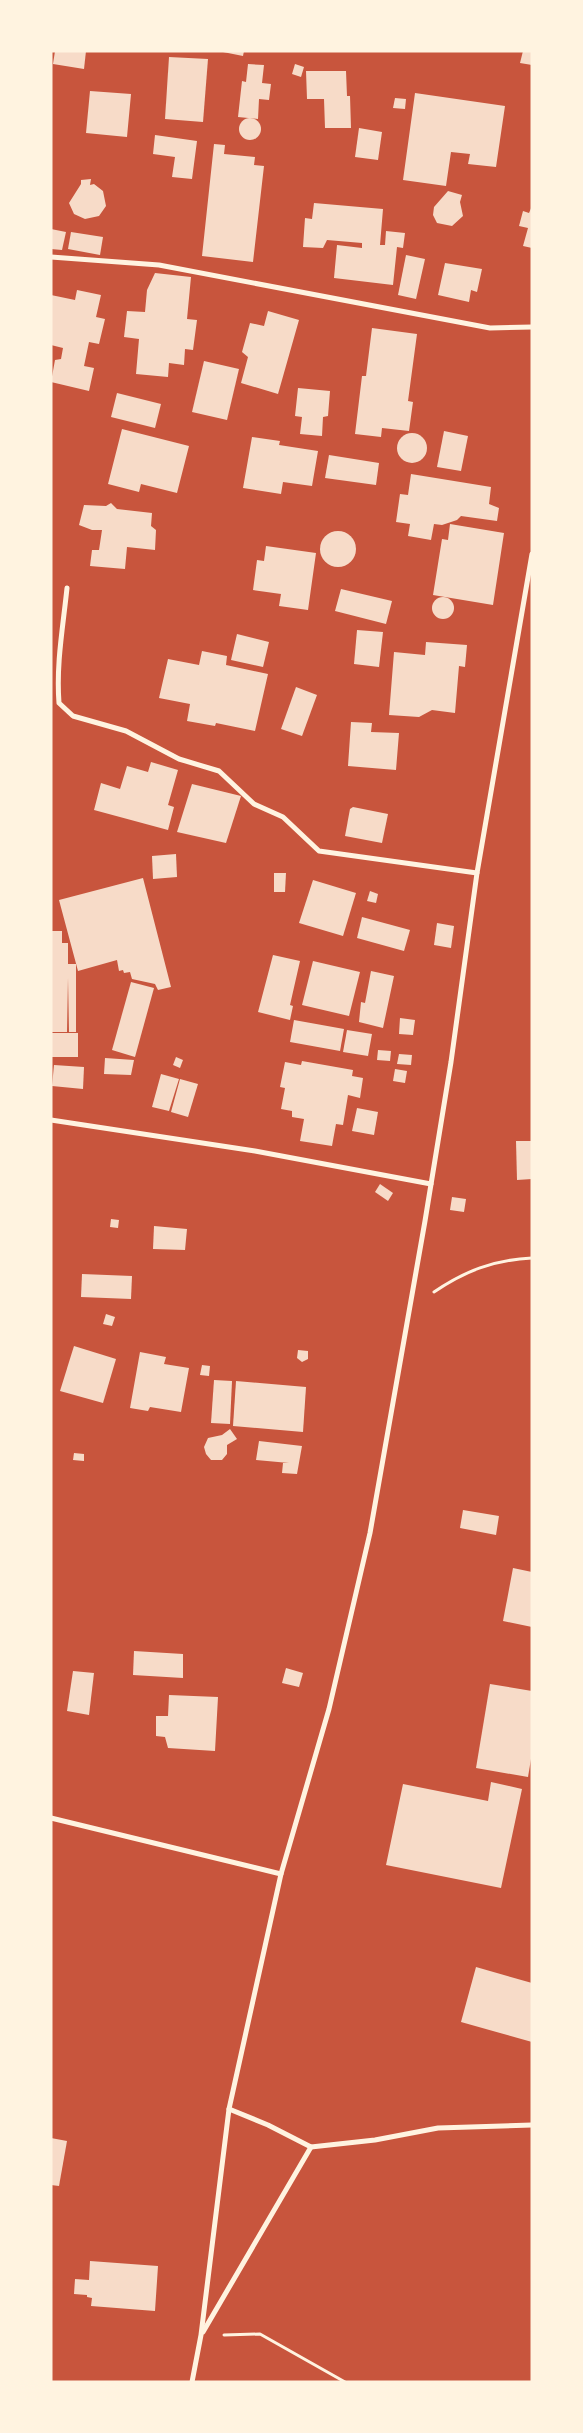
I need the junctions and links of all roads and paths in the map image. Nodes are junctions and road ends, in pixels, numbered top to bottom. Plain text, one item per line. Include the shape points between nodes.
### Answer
1 (51, 257) edge
2 (532, 327) edge
3 (532, 554) edge
4 (67, 588) dead end
5 (477, 873) junction
6 (51, 1120) edge
7 (431, 1184) junction
8 (532, 1258) edge
9 (410, 1307) junction
10 (51, 1818) edge
11 (281, 1874) junction
12 (229, 2109) junction
13 (532, 2125) edge
14 (311, 2148) junction
15 (201, 2335) junction
16 (192, 2382) edge
17 (345, 2382) edge

1 - 2 street via 159,265 490,328
3 - 5 street
4 - 5 street via 57,682 59,703 73,716 126,731 179,759 219,771 254,804 284,817 319,851
5 - 7 street
6 - 7 street via 255,1151
7 - 9 street
8 - 9 path via 500,1262 459,1275
9 - 11 street via 370,1533 329,1709
10 - 11 street
11 - 12 street
12 - 14 street
12 - 15 street
13 - 14 street via 438,2128
14 - 15 street
15 - 16 street
15 - 17 path via 260,2334

